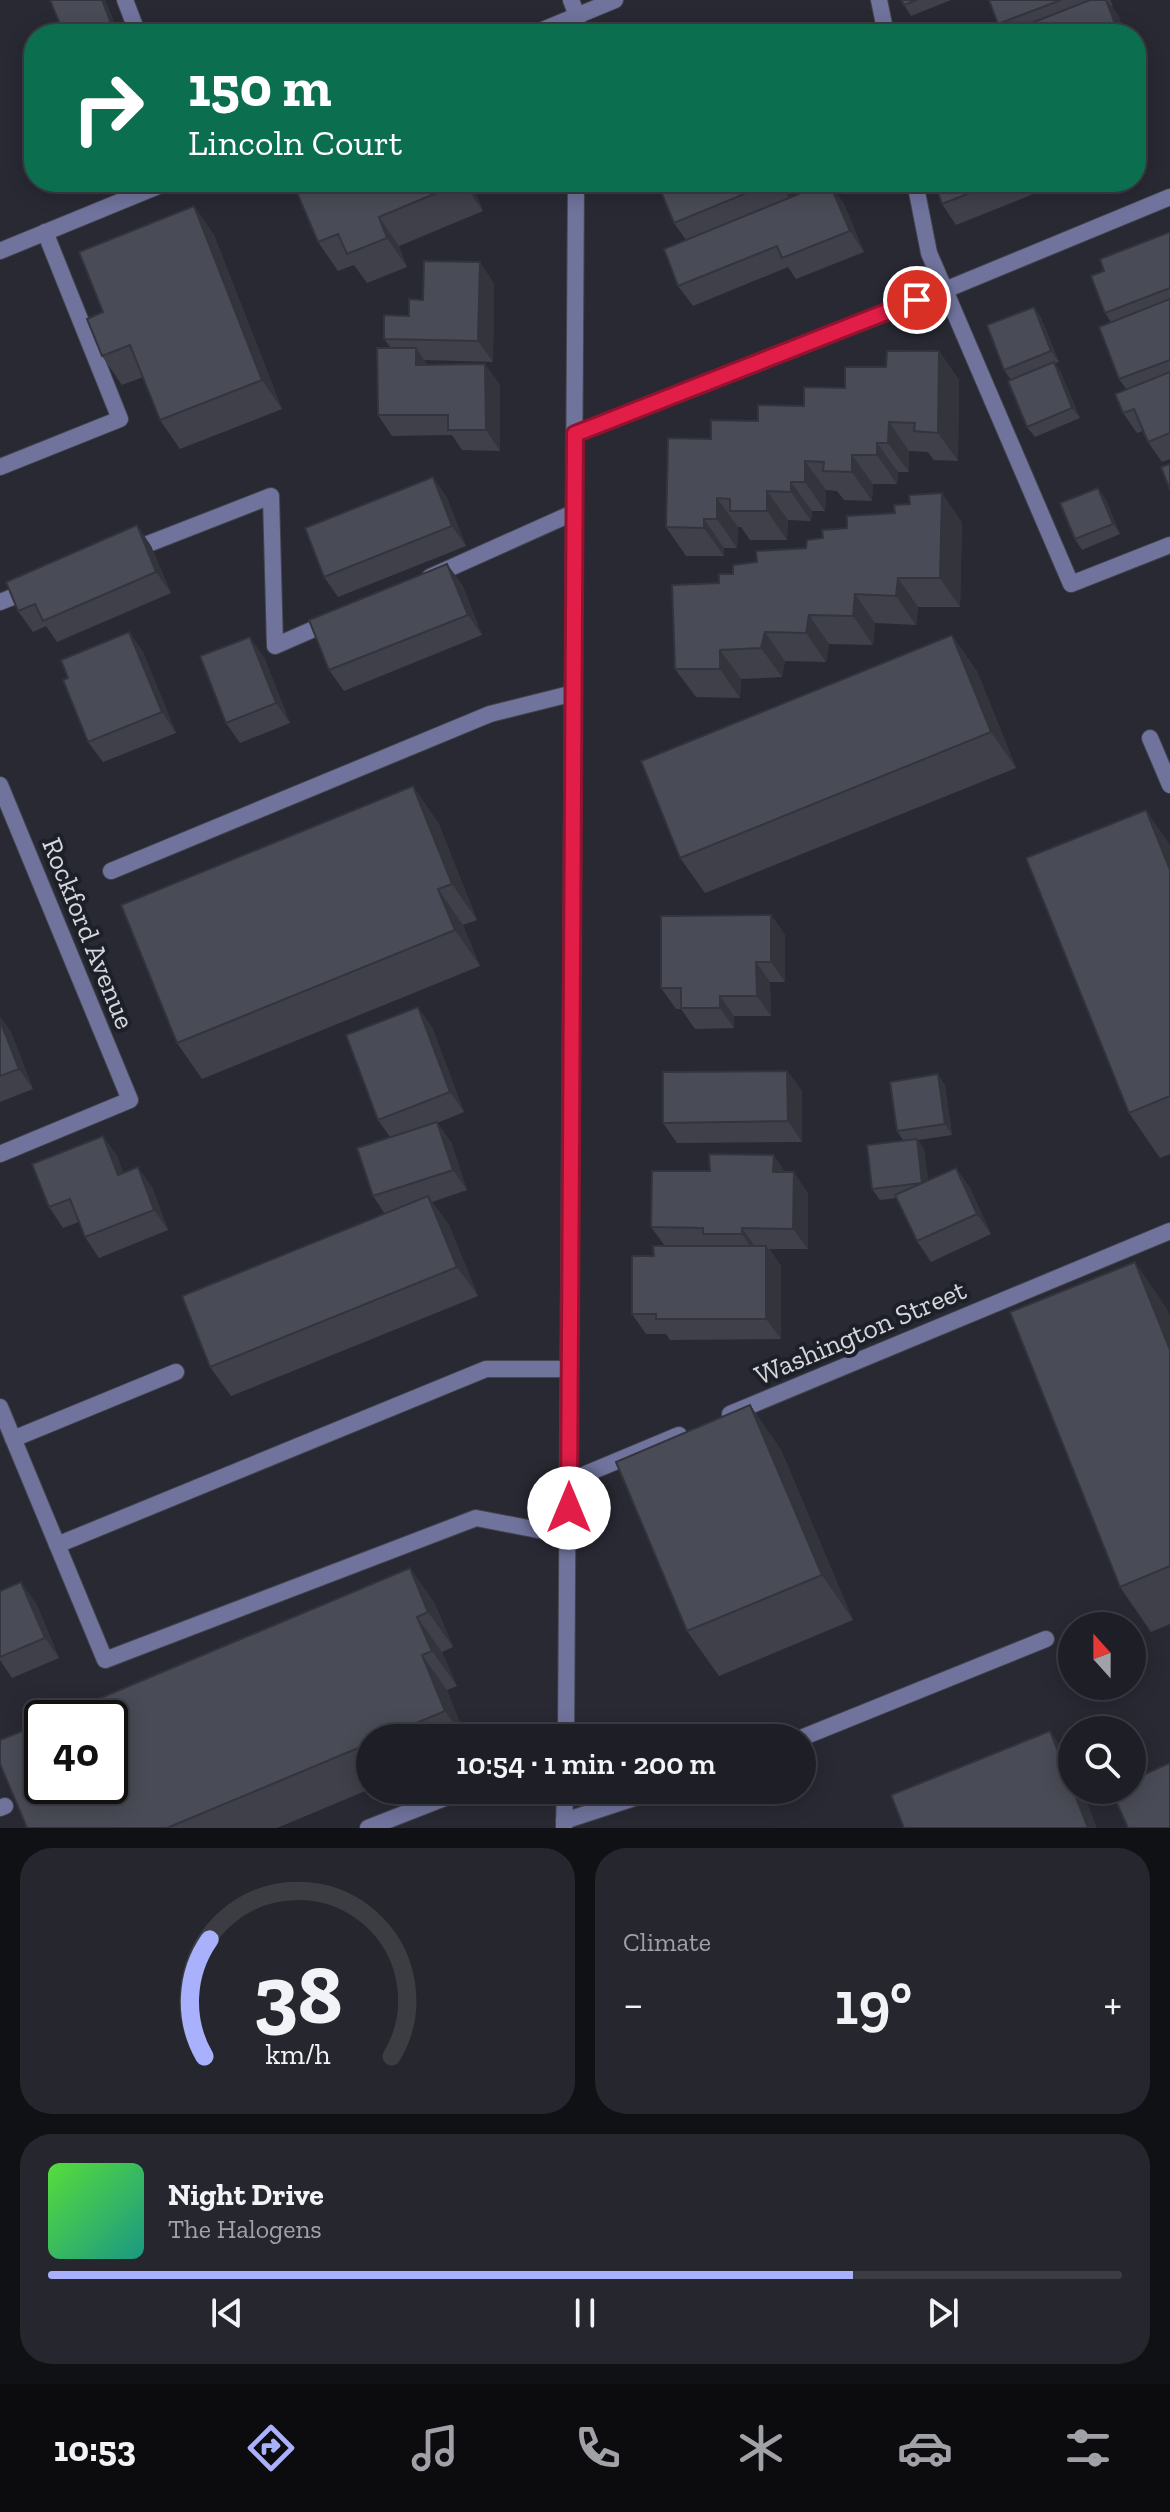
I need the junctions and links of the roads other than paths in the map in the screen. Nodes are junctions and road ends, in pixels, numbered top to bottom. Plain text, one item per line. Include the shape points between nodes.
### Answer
1 (125, 0) edge
2 (615, 0) edge
3 (879, 0) edge
4 (574, 8) edge
5 (134, 24) edge
6 (549, 24) edge
7 (884, 24) edge
8 (143, 192) edge
9 (576, 192) edge
10 (917, 192) edge
11 (1170, 197) edge
12 (45, 232) junction
13 (0, 251) edge
14 (945, 290) junction
15 (575, 434) junction
16 (0, 467) edge
17 (575, 512) junction
18 (1170, 545) edge
19 (114, 558) edge
20 (418, 582) edge
21 (43, 585) edge
22 (0, 602) edge
23 (346, 614) edge
24 (574, 693) junction
25 (1150, 738) dead end
26 (0, 785) edge
27 (1170, 785) edge
28 (111, 871) dead end
29 (0, 1154) edge
30 (1170, 1231) edge
31 (570, 1369) junction
32 (176, 1372) dead end
33 (0, 1407) edge
34 (13, 1439) junction
35 (569, 1481) junction
36 (569, 1536) junction
37 (57, 1545) junction
38 (1046, 1639) dead end
39 (566, 1724) edge
40 (816, 1732) edge
41 (429, 1804) edge
42 (565, 1804) edge
43 (621, 1804) edge
44 (564, 1825) edge
45 (368, 1828) edge

1 - 5 street
2 - 4 street
3 - 7 street
4 - 6 street
8 - 12 street
9 - 15 street
10 - 14 street via 929,253
11 - 14 street
12 - 13 street
12 - 16 street via 120,419
14 - 15 street
14 - 18 street via 1071,584
15 - 17 street
17 - 20 street
17 - 24 street
19 - 23 street via 271,496 275,646
21 - 22 street
24 - 28 street via 490,714
24 - 31 street
25 - 27 street
26 - 29 street, Rockford Avenue via 130,1100
30 - 35 street, Washington Street
31 - 35 street
31 - 37 street via 486,1369
32 - 34 street
33 - 34 street
34 - 37 street
35 - 36 street
36 - 37 street via 476,1518 105,1660
36 - 39 street
38 - 40 street
41 - 45 street
42 - 44 street
43 - 44 street

